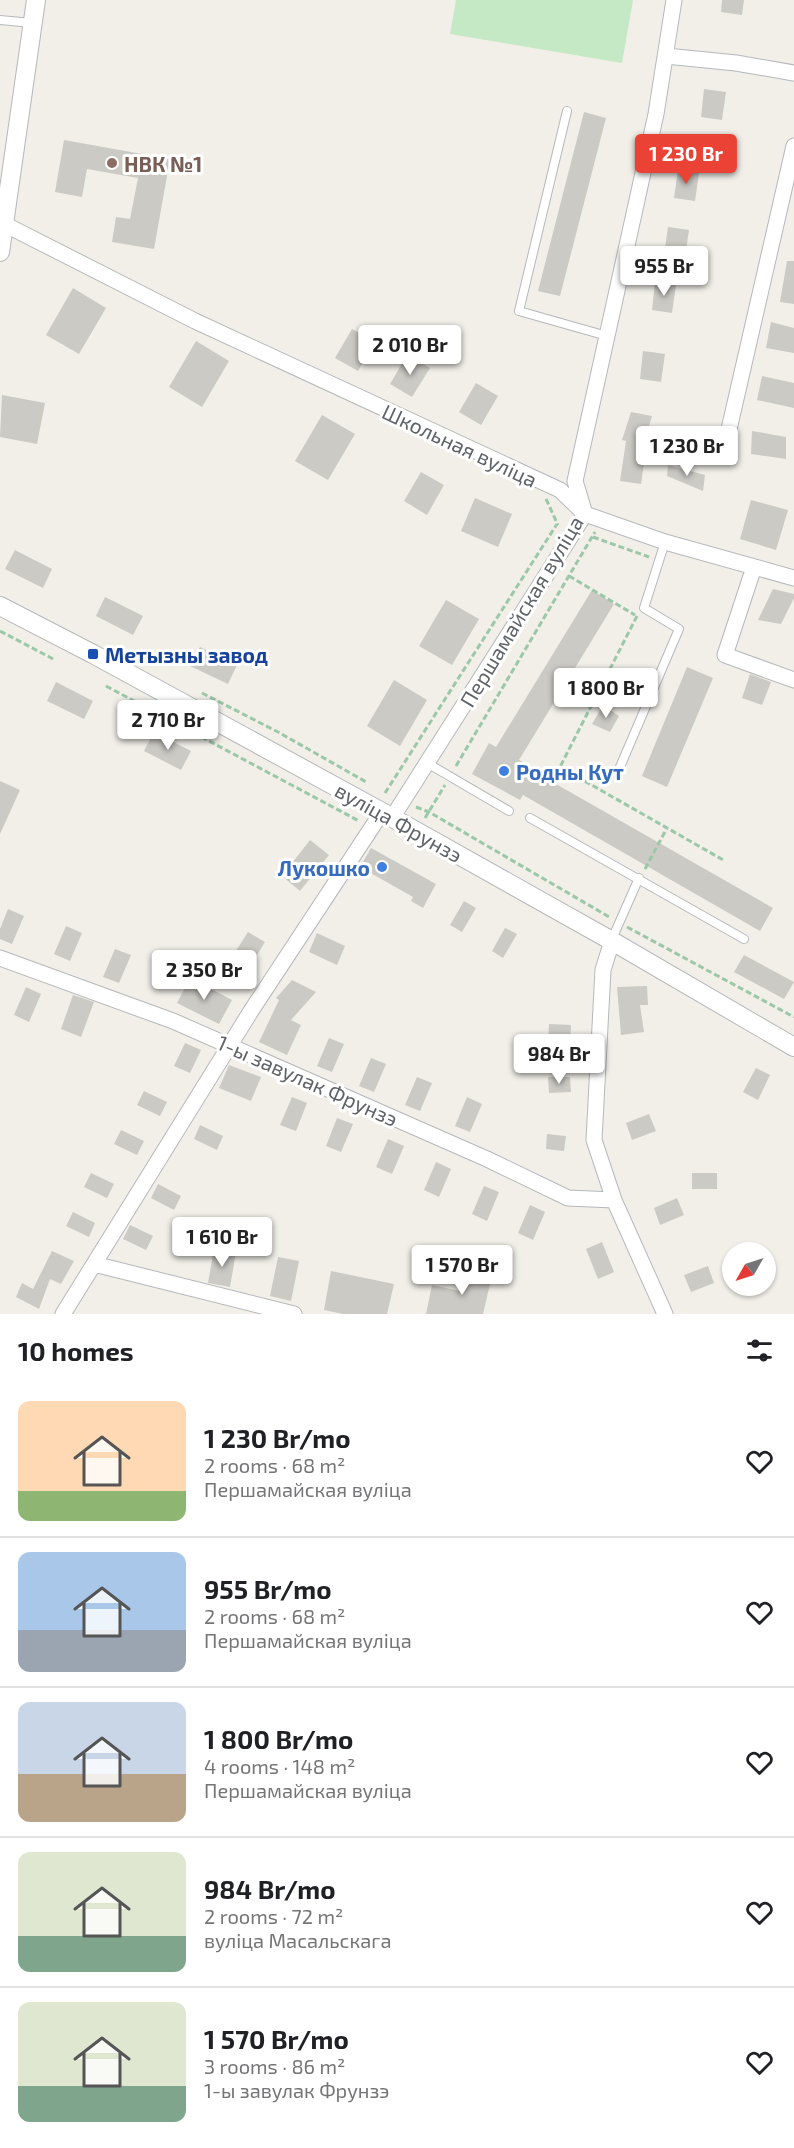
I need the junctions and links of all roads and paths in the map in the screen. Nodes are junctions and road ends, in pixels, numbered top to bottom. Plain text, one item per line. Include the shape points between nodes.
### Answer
1 (36, 0) edge
2 (674, 0) edge
3 (0, 20) edge
4 (33, 24) junction
5 (666, 56) junction
6 (794, 73) edge
7 (567, 111) dead end
8 (794, 146) edge
9 (4, 224) junction
10 (0, 252) edge
11 (609, 337) junction
12 (728, 438) dead end
13 (591, 516) junction
14 (557, 524) dead end
15 (665, 542) junction
16 (754, 567) junction
17 (569, 576) junction
18 (794, 578) edge
19 (0, 606) edge
20 (638, 616) dead end
21 (0, 631) edge
22 (56, 660) dead end
23 (794, 680) edge
24 (106, 686) dead end
25 (427, 764) junction
26 (620, 766) dead end
27 (450, 777) junction
28 (385, 793) dead end
29 (429, 812) dead end
30 (509, 812) dead end
31 (387, 815) junction
32 (530, 818) dead end
33 (372, 827) junction
34 (667, 828) dead end
35 (639, 878) junction
36 (744, 939) dead end
37 (612, 941) junction
38 (0, 958) edge
39 (728, 983) dead end
40 (794, 1017) edge
41 (230, 1046) junction
42 (794, 1047) edge
43 (614, 1200) junction
44 (94, 1264) junction
45 (63, 1314) edge
46 (294, 1314) edge
47 (665, 1314) edge

1 - 4 street
2 - 5 street, Першамайская вуліца
3 - 4 lane
4 - 9 street
5 - 6 street
5 - 11 street, Першамайская вуліца
7 - 11 lane via 519,311
8 - 12 street
9 - 10 street
9 - 13 street, Школьная вуліца via 195,321 560,490
11 - 13 street, Першамайская вуліца via 575,481
13 - 15 street, Школьная вуліца
13 - 17 path via 596,531
13 - 25 street, Першамайская вуліца
14 - 28 path
15 - 16 street, Школьная вуліца
15 - 26 lane via 644,608 679,629
16 - 18 street, Школьная вуліца
16 - 23 street via 725,655
17 - 20 path
17 - 27 path
19 - 31 street, вуліца Фрунзэ
21 - 22 path
24 - 33 path
25 - 27 lane
25 - 31 street, Першамайская вуліца
27 - 29 path
27 - 30 lane
31 - 33 street, Першамайская вуліца
31 - 37 street, вуліца Фрунзэ
32 - 35 lane
33 - 41 street, Першамайская вуліца
34 - 35 path
35 - 36 lane
35 - 37 lane
37 - 42 street, вуліца Фрунзэ
37 - 43 street via 603,970 594,1140
38 - 41 street, 1-ы завулак Фрунзэ via 173,1020
39 - 40 path
41 - 43 street, 1-ы завулак Фрунзэ via 568,1198
41 - 44 street, Першамайская вуліца
43 - 47 street
44 - 45 street, Першамайская вуліца
44 - 46 street

